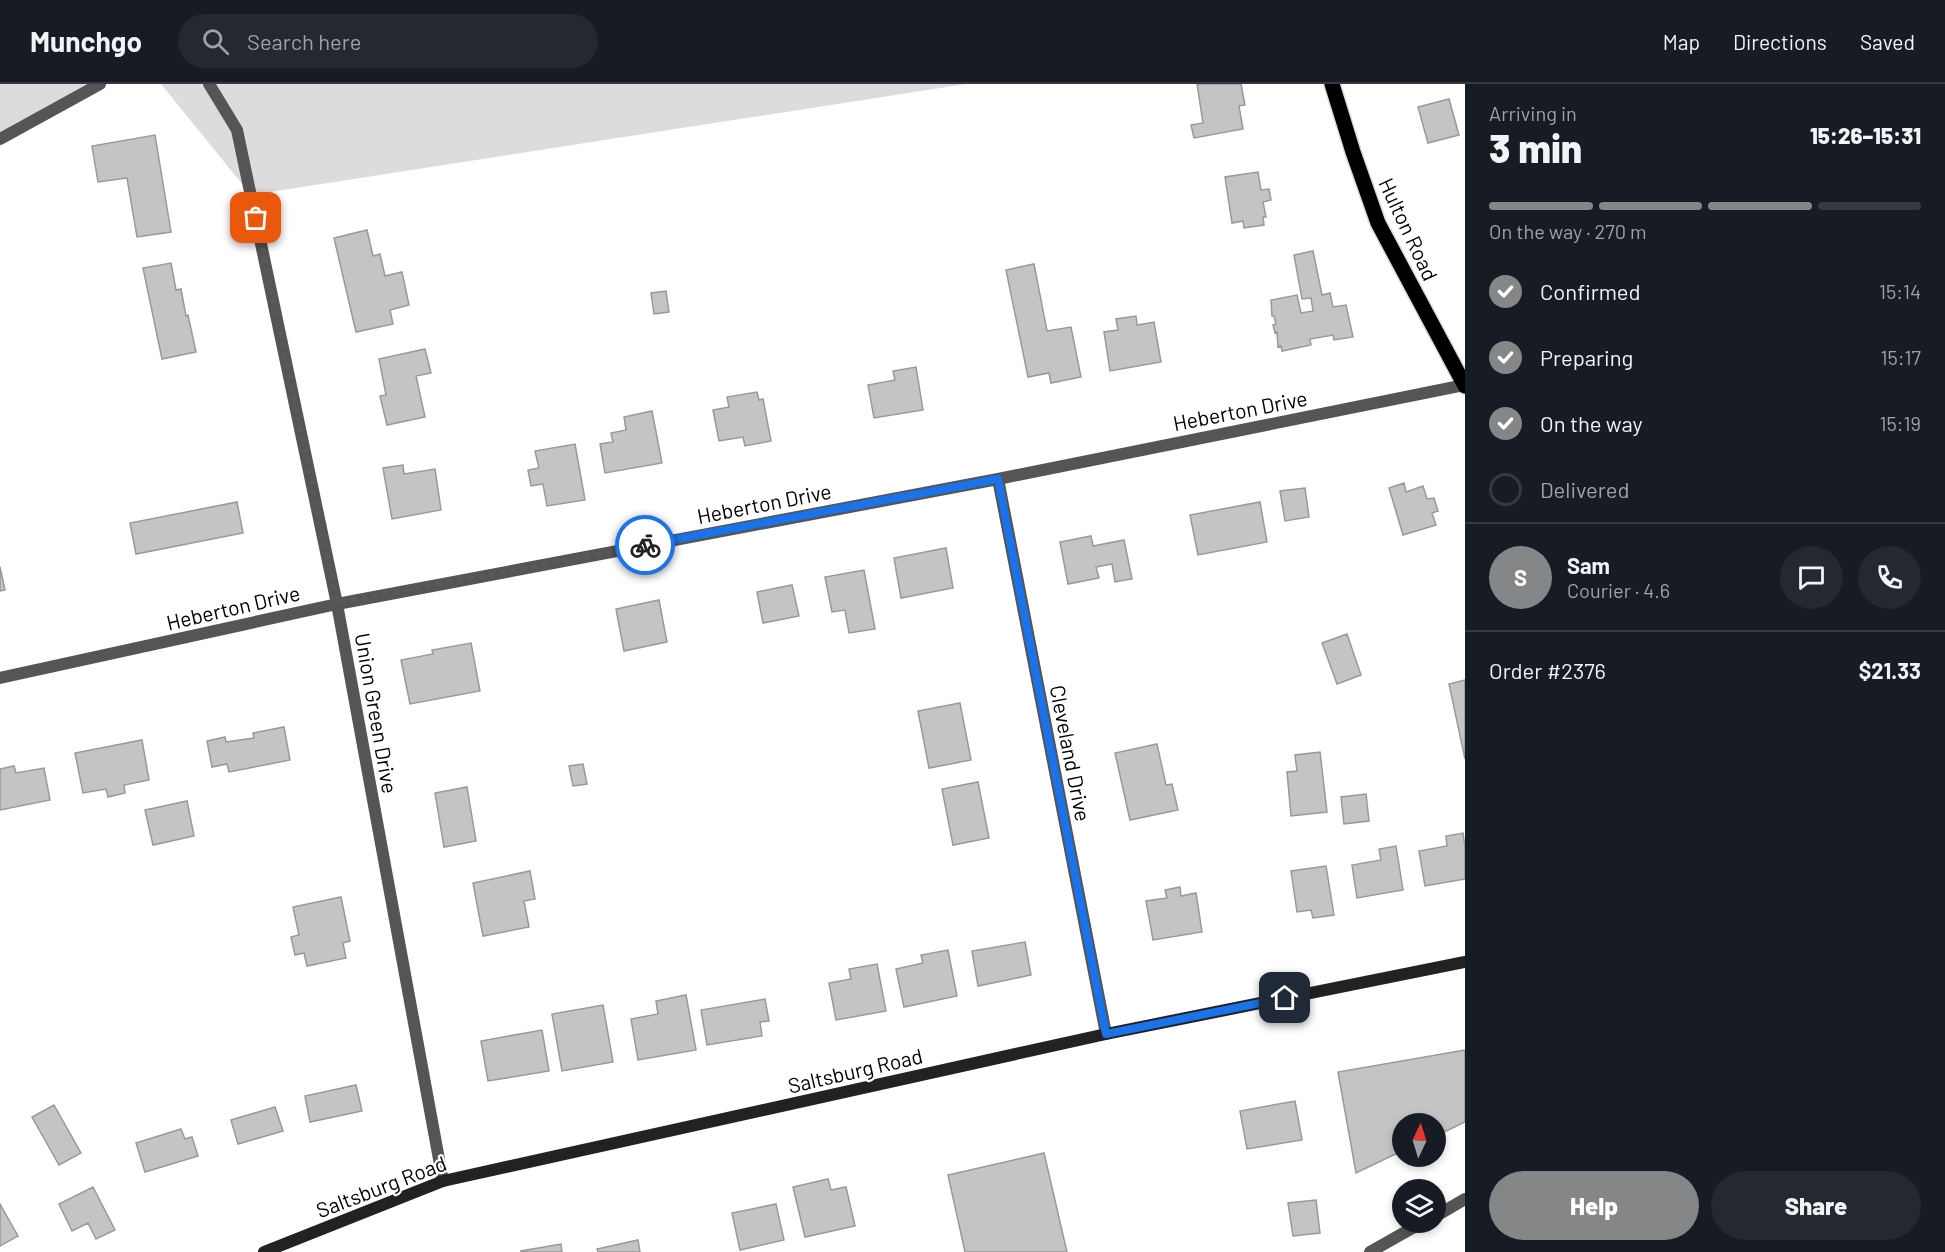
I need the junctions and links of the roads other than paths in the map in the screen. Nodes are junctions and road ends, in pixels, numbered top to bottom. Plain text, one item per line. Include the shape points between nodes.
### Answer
1 (100, 84) edge
2 (209, 84) edge
3 (1332, 84) edge
4 (0, 139) edge
5 (1465, 385) edge
6 (998, 479) junction
7 (337, 603) junction
8 (0, 678) edge
9 (1465, 962) edge
10 (1106, 1034) junction
11 (443, 1181) junction
12 (1465, 1199) edge
13 (1446, 1209) edge
14 (1404, 1233) edge
15 (264, 1252) edge
16 (1370, 1252) edge

1 - 4 street
2 - 7 street, Union Green Drive via 237,130
3 - 5 main road, Hulton Road via 1378,223
5 - 6 street, Heberton Drive
6 - 7 street, Heberton Drive
6 - 10 street, Cleveland Drive
7 - 8 street, Heberton Drive
7 - 11 street, Union Green Drive
9 - 10 main road, Saltsburg Road
10 - 11 main road, Saltsburg Road
11 - 15 main road, Saltsburg Road
12 - 13 street
14 - 16 street

